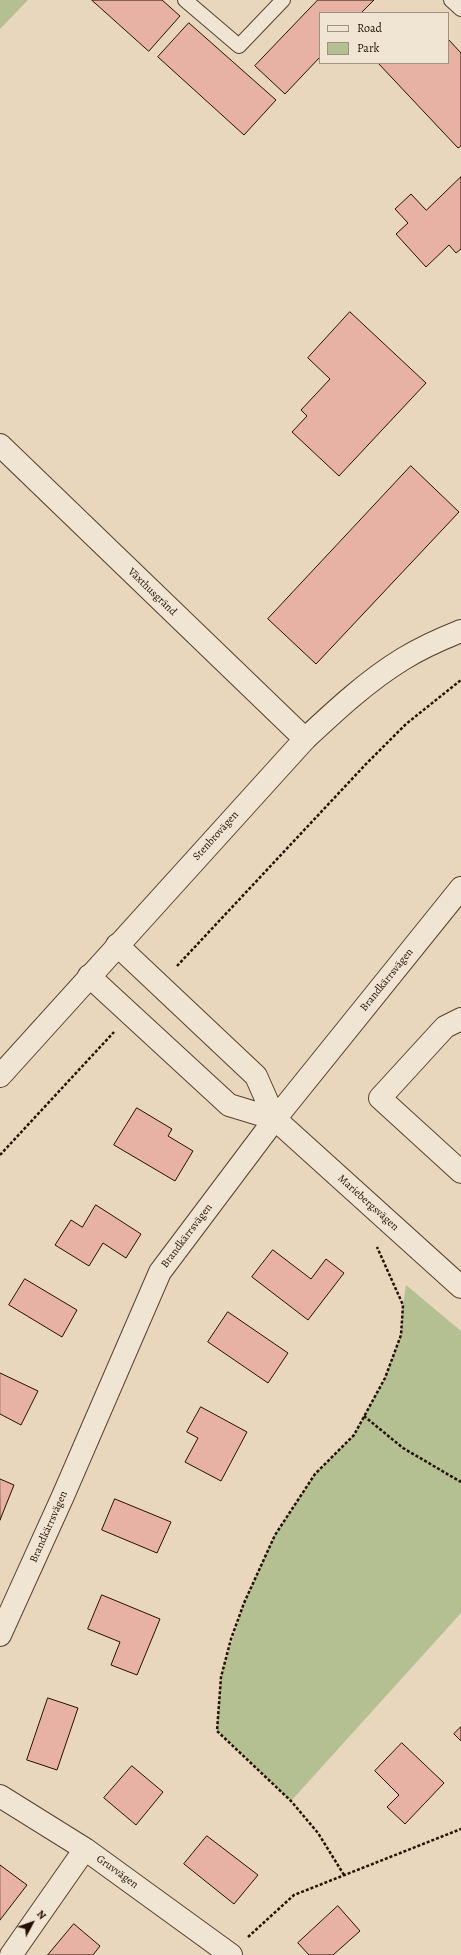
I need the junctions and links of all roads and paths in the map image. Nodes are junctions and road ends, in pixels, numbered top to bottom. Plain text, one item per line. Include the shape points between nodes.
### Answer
1 (186, 0) edge
2 (283, 0) edge
3 (451, 0) edge
4 (461, 9) edge
5 (0, 445) edge
6 (461, 631) edge
7 (461, 680) edge
8 (305, 739) junction
9 (461, 888) edge
10 (117, 945) junction
11 (89, 976) junction
12 (159, 984) junction
13 (131, 1014) junction
14 (461, 1019) edge
15 (0, 1076) edge
16 (275, 1119) junction
17 (0, 1155) edge
18 (461, 1172) edge
19 (374, 1242) dead end
20 (461, 1287) edge
21 (364, 1416) junction
22 (461, 1482) edge
23 (0, 1636) edge
24 (0, 1796) edge
25 (461, 1829) edge
26 (85, 1849) junction
27 (344, 1875) junction
28 (11, 1955) edge
29 (230, 1955) edge

1 - 2 lane via 239,46
3 - 4 lane
5 - 8 street, Växthusgränd
6 - 8 street, Stenbrovägen via 403,659
7 - 12 path via 427,705 376,754
8 - 10 street, Stenbrovägen
9 - 16 street, Brandkärrsvägen
10 - 11 street, Stenbrovägen
10 - 12 street, Mariebergsvägen
11 - 13 street, Mariebergsvägen
11 - 15 street, Stenbrovägen
12 - 16 street, Mariebergsvägen via 256,1076
13 - 16 street, Mariebergsvägen via 229,1105
13 - 17 path
14 - 18 street via 445,1027 380,1098
16 - 20 street, Mariebergsvägen
16 - 23 street, Brandkärrsvägen via 160,1272 64,1496
19 - 21 path via 403,1305 401,1335 385,1378
21 - 22 path via 403,1448
21 - 27 path via 354,1434 315,1474 275,1535 244,1603 231,1639 221,1677 217,1730 291,1801 318,1833
24 - 26 street, Gruvvägen
25 - 27 path
26 - 28 street
26 - 29 street, Gruvvägen
27 - 29 path via 294,1895

